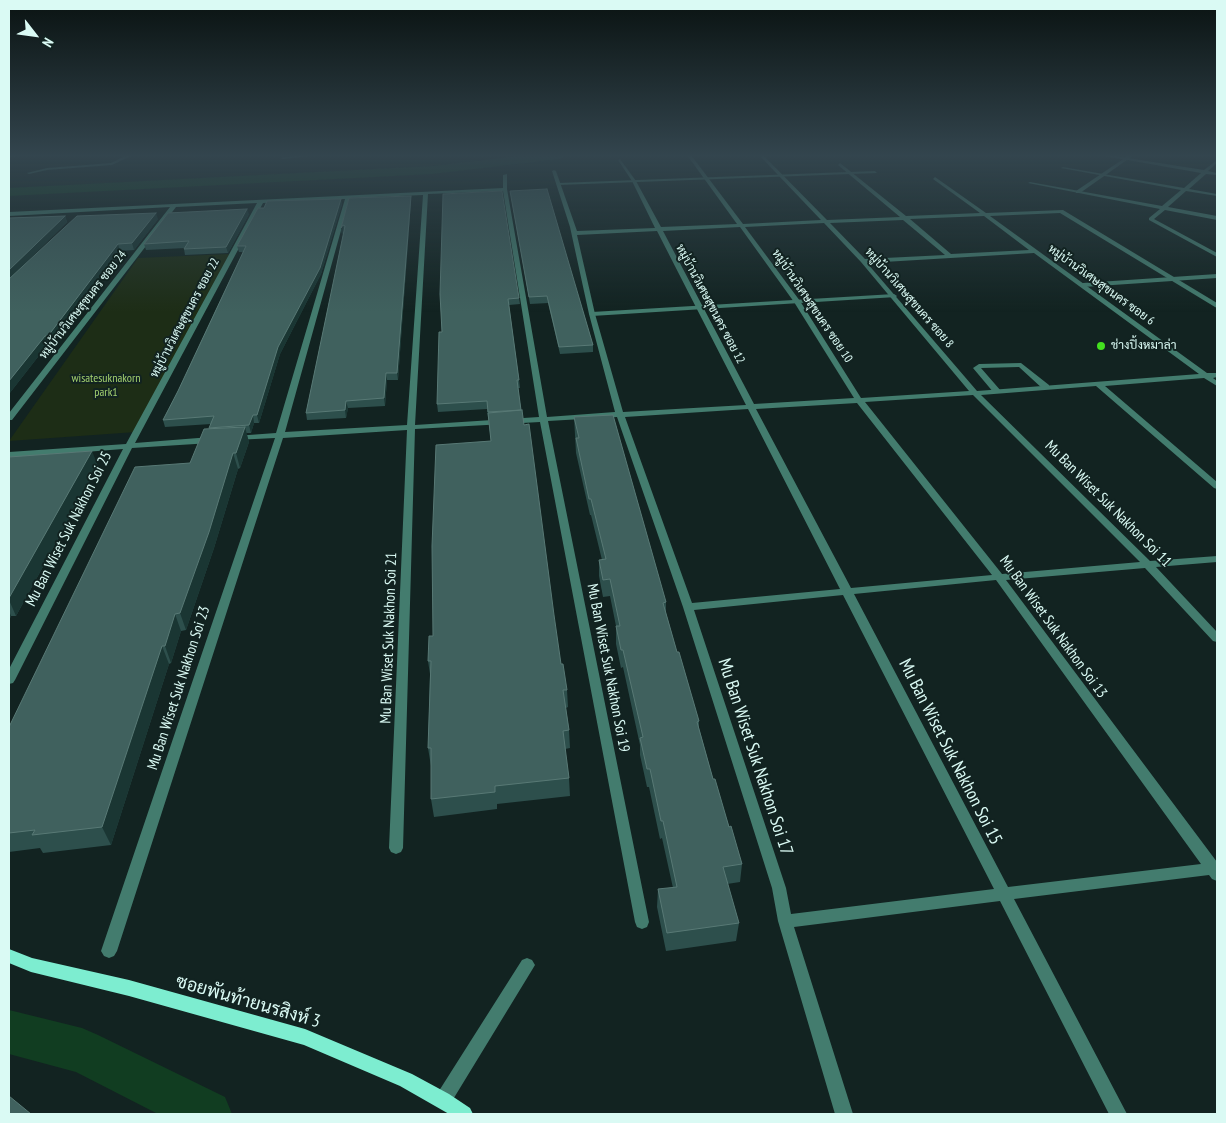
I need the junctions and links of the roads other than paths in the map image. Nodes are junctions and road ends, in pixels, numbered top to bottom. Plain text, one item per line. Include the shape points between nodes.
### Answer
1 (132, 207) edge
2 (173, 207) edge
3 (258, 207) edge
4 (345, 207) edge
5 (425, 207) edge
6 (508, 207) edge
7 (566, 207) edge
8 (647, 207) edge
9 (729, 207) edge
10 (810, 207) edge
11 (891, 207) edge
12 (976, 207) edge
13 (1161, 207) edge
14 (1164, 208) junction
15 (85, 210) junction
16 (9, 214) edge
17 (987, 215) junction
18 (78, 217) edge
19 (1217, 218) edge
20 (904, 219) junction
21 (824, 222) junction
22 (743, 226) junction
23 (657, 229) junction
24 (574, 233) junction
25 (1037, 252) junction
26 (950, 255) junction
27 (1217, 256) edge
28 (863, 260) junction
29 (1217, 276) edge
30 (1174, 278) junction
31 (1083, 285) junction
32 (894, 296) junction
33 (797, 300) junction
34 (1217, 306) edge
35 (699, 307) junction
36 (592, 314) junction
37 (1206, 375) junction
38 (1217, 375) edge
39 (1097, 383) junction
40 (1217, 384) edge
41 (1046, 387) junction
42 (997, 392) junction
43 (975, 393) junction
44 (860, 400) junction
45 (751, 405) junction
46 (620, 415) junction
47 (9, 418) edge
48 (544, 420) junction
49 (411, 429) junction
50 (280, 435) junction
51 (129, 446) junction
52 (9, 455) edge
53 (1217, 486) edge
54 (1217, 559) edge
55 (1148, 564) junction
56 (999, 577) junction
57 (847, 592) junction
58 (688, 607) junction
59 (1217, 638) edge
60 (9, 680) edge
61 (396, 848) dead end
62 (1216, 871) edge
63 (1004, 894) junction
64 (785, 921) junction
65 (642, 922) dead end
66 (109, 951) dead end
67 (9, 956) edge
68 (527, 965) dead end
69 (443, 1100) junction
70 (464, 1114) edge
71 (844, 1114) edge
72 (1118, 1114) edge

1 - 15 street
2 - 47 street, หมู่บ้านวิเศษสุขนคร ซอย 24
3 - 51 street, หมู่บ้านวิเศษสุขนคร ซอย 22
4 - 50 street, Mu Ban Wiset Suk Nakhon Soi 23
5 - 49 street, Mu Ban Wiset Suk Nakhon Soi 21
6 - 48 street, Mu Ban Wiset Suk Nakhon Soi 19
7 - 24 street, Mu Ban Wiset Suk Nakhon Soi 17
8 - 23 street, หมู่บ้านวิเศษสุขนคร ซอย 12
9 - 22 street, หมู่บ้านวิเศษสุขนคร ซอย 10
10 - 21 street, หมู่บ้านวิเศษสุขนคร ซอย 8
11 - 20 street
12 - 17 street, หมู่บ้านวิเศษสุขนคร ซอย 6
13 - 14 street
14 - 19 street
14 - 27 street via 1151,219
15 - 16 street
15 - 18 street
17 - 20 street
17 - 25 street, หมู่บ้านวิเศษสุขนคร ซอย 6
17 - 30 street via 1061,211
20 - 21 street
20 - 26 street
21 - 22 street
21 - 28 street, หมู่บ้านวิเศษสุขนคร ซอย 8
22 - 23 street
22 - 33 street, หมู่บ้านวิเศษสุขนคร ซอย 10
23 - 24 street
23 - 35 street, หมู่บ้านวิเศษสุขนคร ซอย 12
24 - 36 street, Mu Ban Wiset Suk Nakhon Soi 17
25 - 26 street
25 - 31 street, หมู่บ้านวิเศษสุขนคร ซอย 6
26 - 28 street
28 - 32 street, หมู่บ้านวิเศษสุขนคร ซอย 8
29 - 30 street
30 - 31 street
30 - 34 street
31 - 37 street, หมู่บ้านวิเศษสุขนคร ซอย 6
32 - 33 street
32 - 43 street, หมู่บ้านวิเศษสุขนคร ซอย 8
33 - 35 street
33 - 44 street, หมู่บ้านวิเศษสุขนคร ซอย 10
35 - 36 street
35 - 45 street, หมู่บ้านวิเศษสุขนคร ซอย 12
36 - 46 street, Mu Ban Wiset Suk Nakhon Soi 17
37 - 38 street
37 - 39 street
37 - 40 street, หมู่บ้านวิเศษสุขนคร ซอย 6
39 - 41 street
39 - 53 street
41 - 42 street
41 - 42 street via 1021,365 979,366 978,371
42 - 43 street
43 - 44 street
43 - 55 street, Mu Ban Wiset Suk Nakhon Soi 11
44 - 45 street
44 - 56 street, Mu Ban Wiset Suk Nakhon Soi 13
45 - 46 street
45 - 57 street, Mu Ban Wiset Suk Nakhon Soi 15
46 - 48 street
46 - 58 street, Mu Ban Wiset Suk Nakhon Soi 17
48 - 49 street
48 - 65 street, Mu Ban Wiset Suk Nakhon Soi 19
49 - 50 street
49 - 61 street, Mu Ban Wiset Suk Nakhon Soi 21
50 - 51 street
50 - 66 street, Mu Ban Wiset Suk Nakhon Soi 23
51 - 52 street
51 - 60 street, Mu Ban Wiset Suk Nakhon Soi 25
54 - 55 street
55 - 56 street
55 - 59 street, Mu Ban Wiset Suk Nakhon Soi 11
56 - 57 street
56 - 62 street, Mu Ban Wiset Suk Nakhon Soi 13
57 - 58 street
57 - 63 street, Mu Ban Wiset Suk Nakhon Soi 15
58 - 64 street, Mu Ban Wiset Suk Nakhon Soi 17 via 779,888
62 - 63 street
63 - 64 street
63 - 72 street, Mu Ban Wiset Suk Nakhon Soi 15
64 - 71 street, Mu Ban Wiset Suk Nakhon Soi 17
67 - 69 street, ซอยพันท้ายนรสิงห์ 3 via 32,965 305,1037 406,1080
68 - 69 street
69 - 70 street, ซอยพันท้ายนรสิงห์ 3

